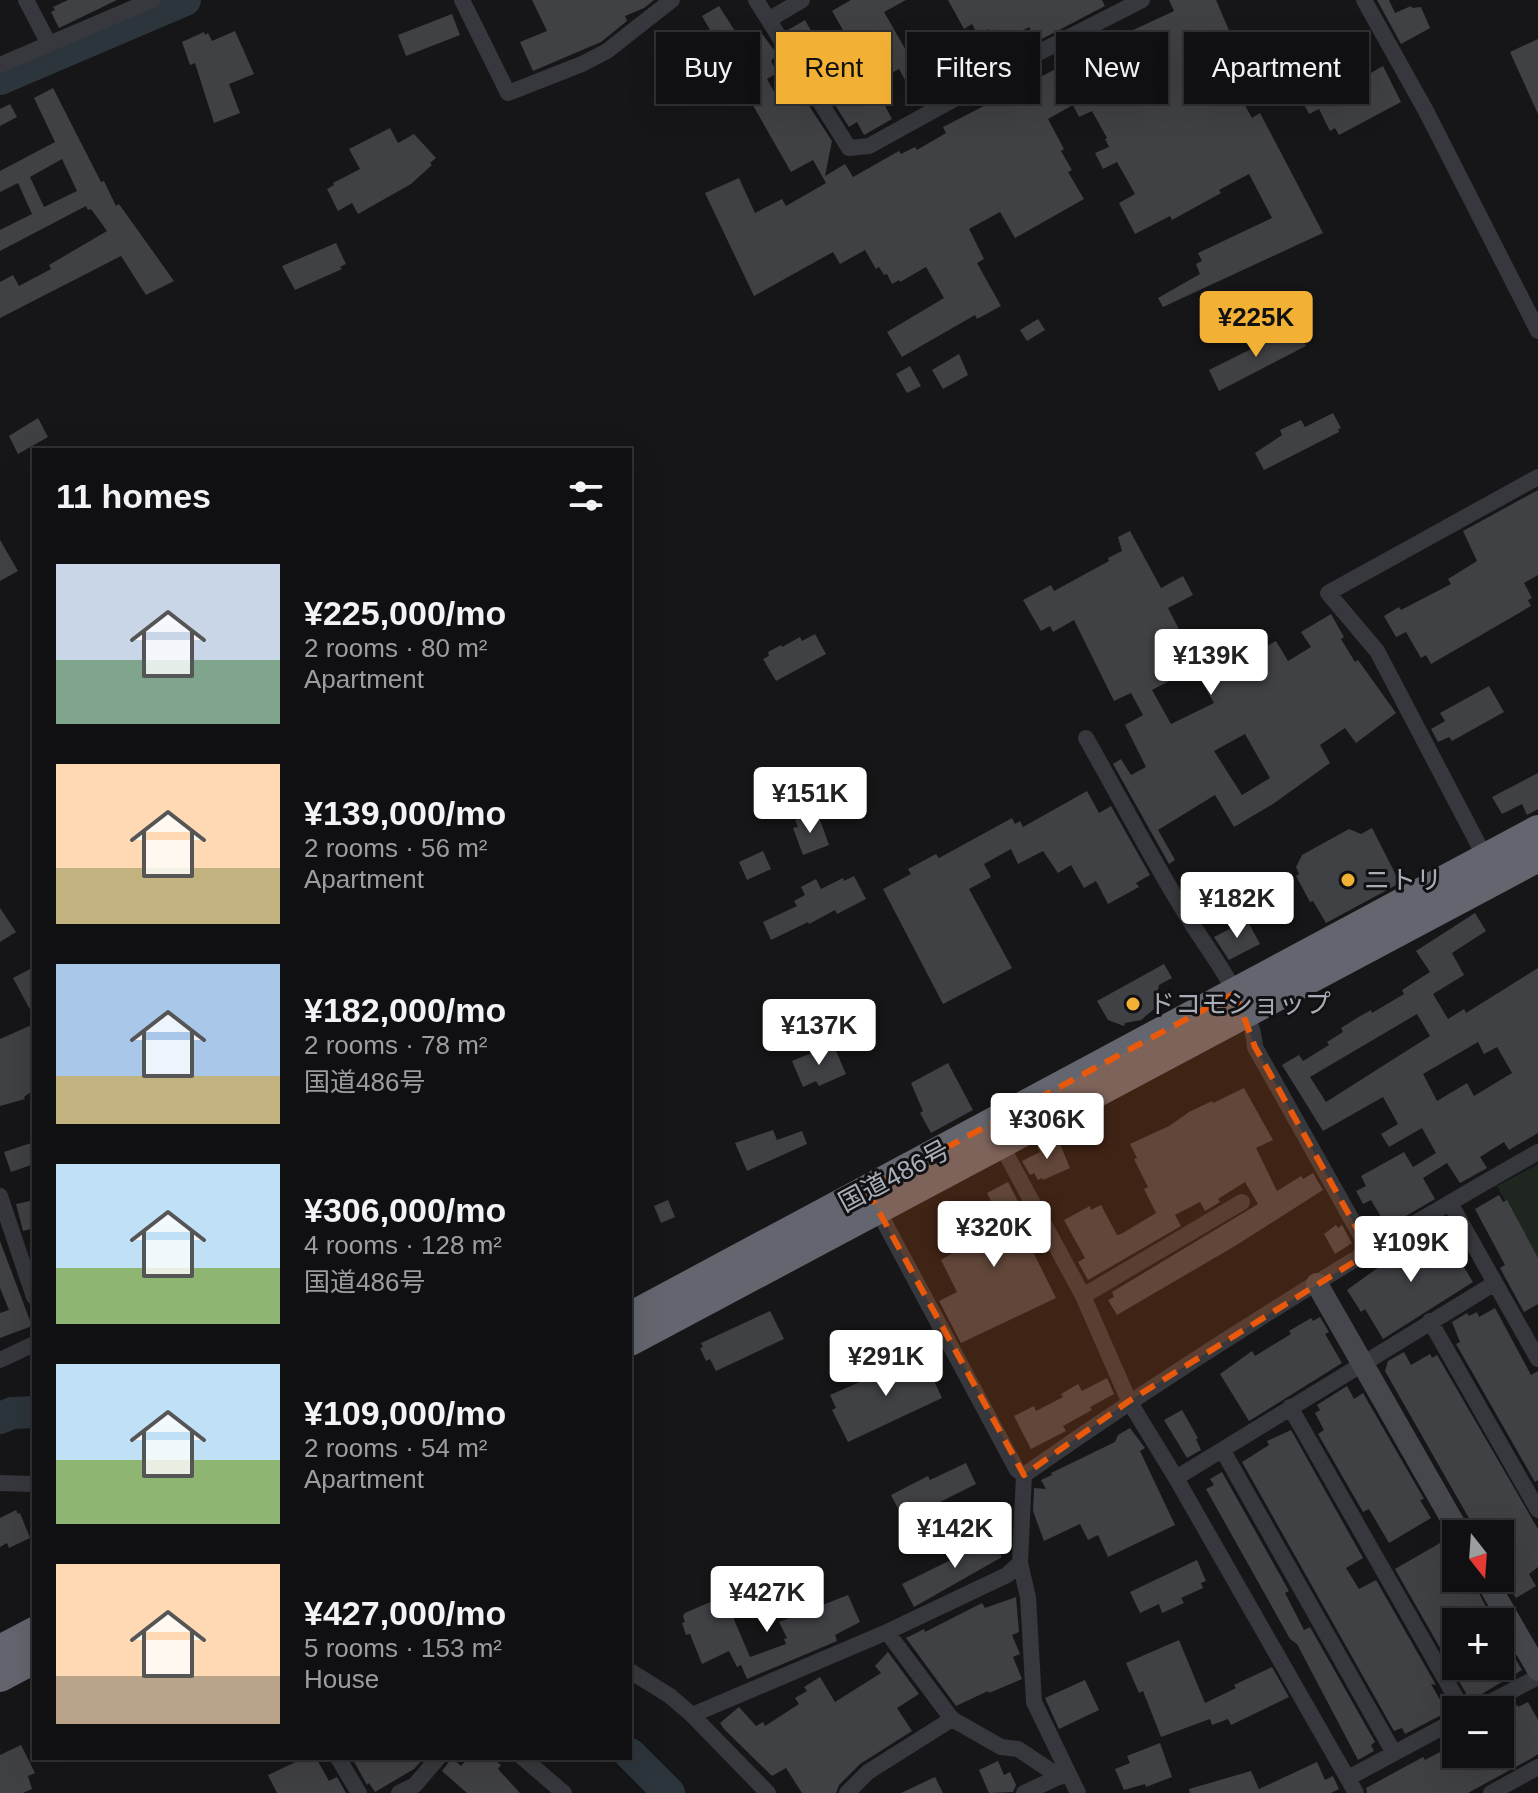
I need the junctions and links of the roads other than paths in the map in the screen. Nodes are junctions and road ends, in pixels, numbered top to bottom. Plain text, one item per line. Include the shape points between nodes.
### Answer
1 (26, 0) edge
2 (152, 0) edge
3 (462, 0) edge
4 (672, 0) edge
5 (756, 0) edge
6 (802, 0) edge
7 (1142, 0) edge
8 (1364, 0) edge
9 (770, 19) junction
10 (49, 44) junction
11 (0, 65) edge
12 (1538, 331) edge
13 (1538, 477) edge
14 (1086, 738) dead end
15 (1538, 830) edge
16 (1485, 857) junction
17 (1538, 857) edge
18 (1240, 1003) junction
19 (995, 1134) junction
20 (1538, 1152) edge
21 (0, 1196) edge
22 (872, 1200) junction
23 (1242, 1202) dead end
24 (1450, 1203) junction
25 (1370, 1252) junction
26 (1495, 1283) junction
27 (1317, 1284) junction
28 (32, 1291) edge
29 (1083, 1296) junction
30 (632, 1316) edge
31 (1430, 1321) junction
32 (632, 1340) edge
33 (32, 1345) edge
34 (1538, 1359) edge
35 (0, 1360) edge
36 (1362, 1363) junction
37 (1129, 1401) junction
38 (1290, 1407) junction
39 (1223, 1451) junction
40 (1024, 1475) junction
41 (1176, 1478) junction
42 (0, 1483) edge
43 (32, 1484) edge
44 (1538, 1510) edge
45 (1452, 1520) edge
46 (1020, 1563) junction
47 (1493, 1592) edge
48 (887, 1632) junction
49 (32, 1633) edge
50 (0, 1650) edge
51 (32, 1660) edge
52 (1538, 1670) edge
53 (632, 1672) edge
54 (0, 1677) edge
55 (1538, 1677) edge
56 (1455, 1696) edge
57 (1502, 1696) edge
58 (692, 1715) junction
59 (952, 1719) junction
60 (1442, 1727) edge
61 (1394, 1753) junction
62 (339, 1760) edge
63 (436, 1760) edge
64 (525, 1760) edge
65 (1538, 1767) edge
66 (1064, 1774) junction
67 (1352, 1786) edge
68 (403, 1792) edge
69 (1083, 1792) edge
70 (359, 1793) edge
71 (564, 1793) edge
72 (768, 1793) edge
73 (847, 1793) edge
74 (1024, 1793) edge
75 (1491, 1793) edge

1 - 10 street
2 - 10 street
3 - 4 street via 508,93 594,58
5 - 9 street
6 - 9 street
7 - 9 street via 869,146 849,148
8 - 12 street
10 - 11 street
13 - 16 street via 1328,593 1377,651
14 - 18 street
15 - 16 highway, 国道486号
16 - 18 highway, 国道486号
17 - 18 highway, 国道486号
18 - 19 highway, 国道486号
18 - 25 street via 1255,1032 1255,1047
19 - 22 highway, 国道486号
19 - 29 street
20 - 24 street
21 - 28 street
22 - 30 highway, 国道486号
22 - 32 highway, 国道486号
22 - 40 street
23 - 29 street
24 - 25 street
24 - 26 street
25 - 27 street
26 - 31 street
26 - 34 street
27 - 36 street
27 - 37 street
29 - 37 street
31 - 36 street
31 - 44 street
33 - 35 street
36 - 38 street
36 - 45 street
37 - 40 street
37 - 41 street
38 - 39 street
38 - 56 street
39 - 41 street
39 - 61 street
40 - 46 street
41 - 67 street
42 - 43 street
46 - 48 street via 1007,1575
46 - 66 street via 1028,1597 1034,1702
47 - 52 street
48 - 58 street
48 - 59 street
49 - 50 highway
51 - 54 highway
53 - 58 street
55 - 57 street
58 - 72 street
59 - 66 street
59 - 73 street via 868,1772
60 - 61 street
61 - 67 street
62 - 70 street
63 - 68 street
64 - 71 street
65 - 75 street
66 - 69 street
66 - 74 street

